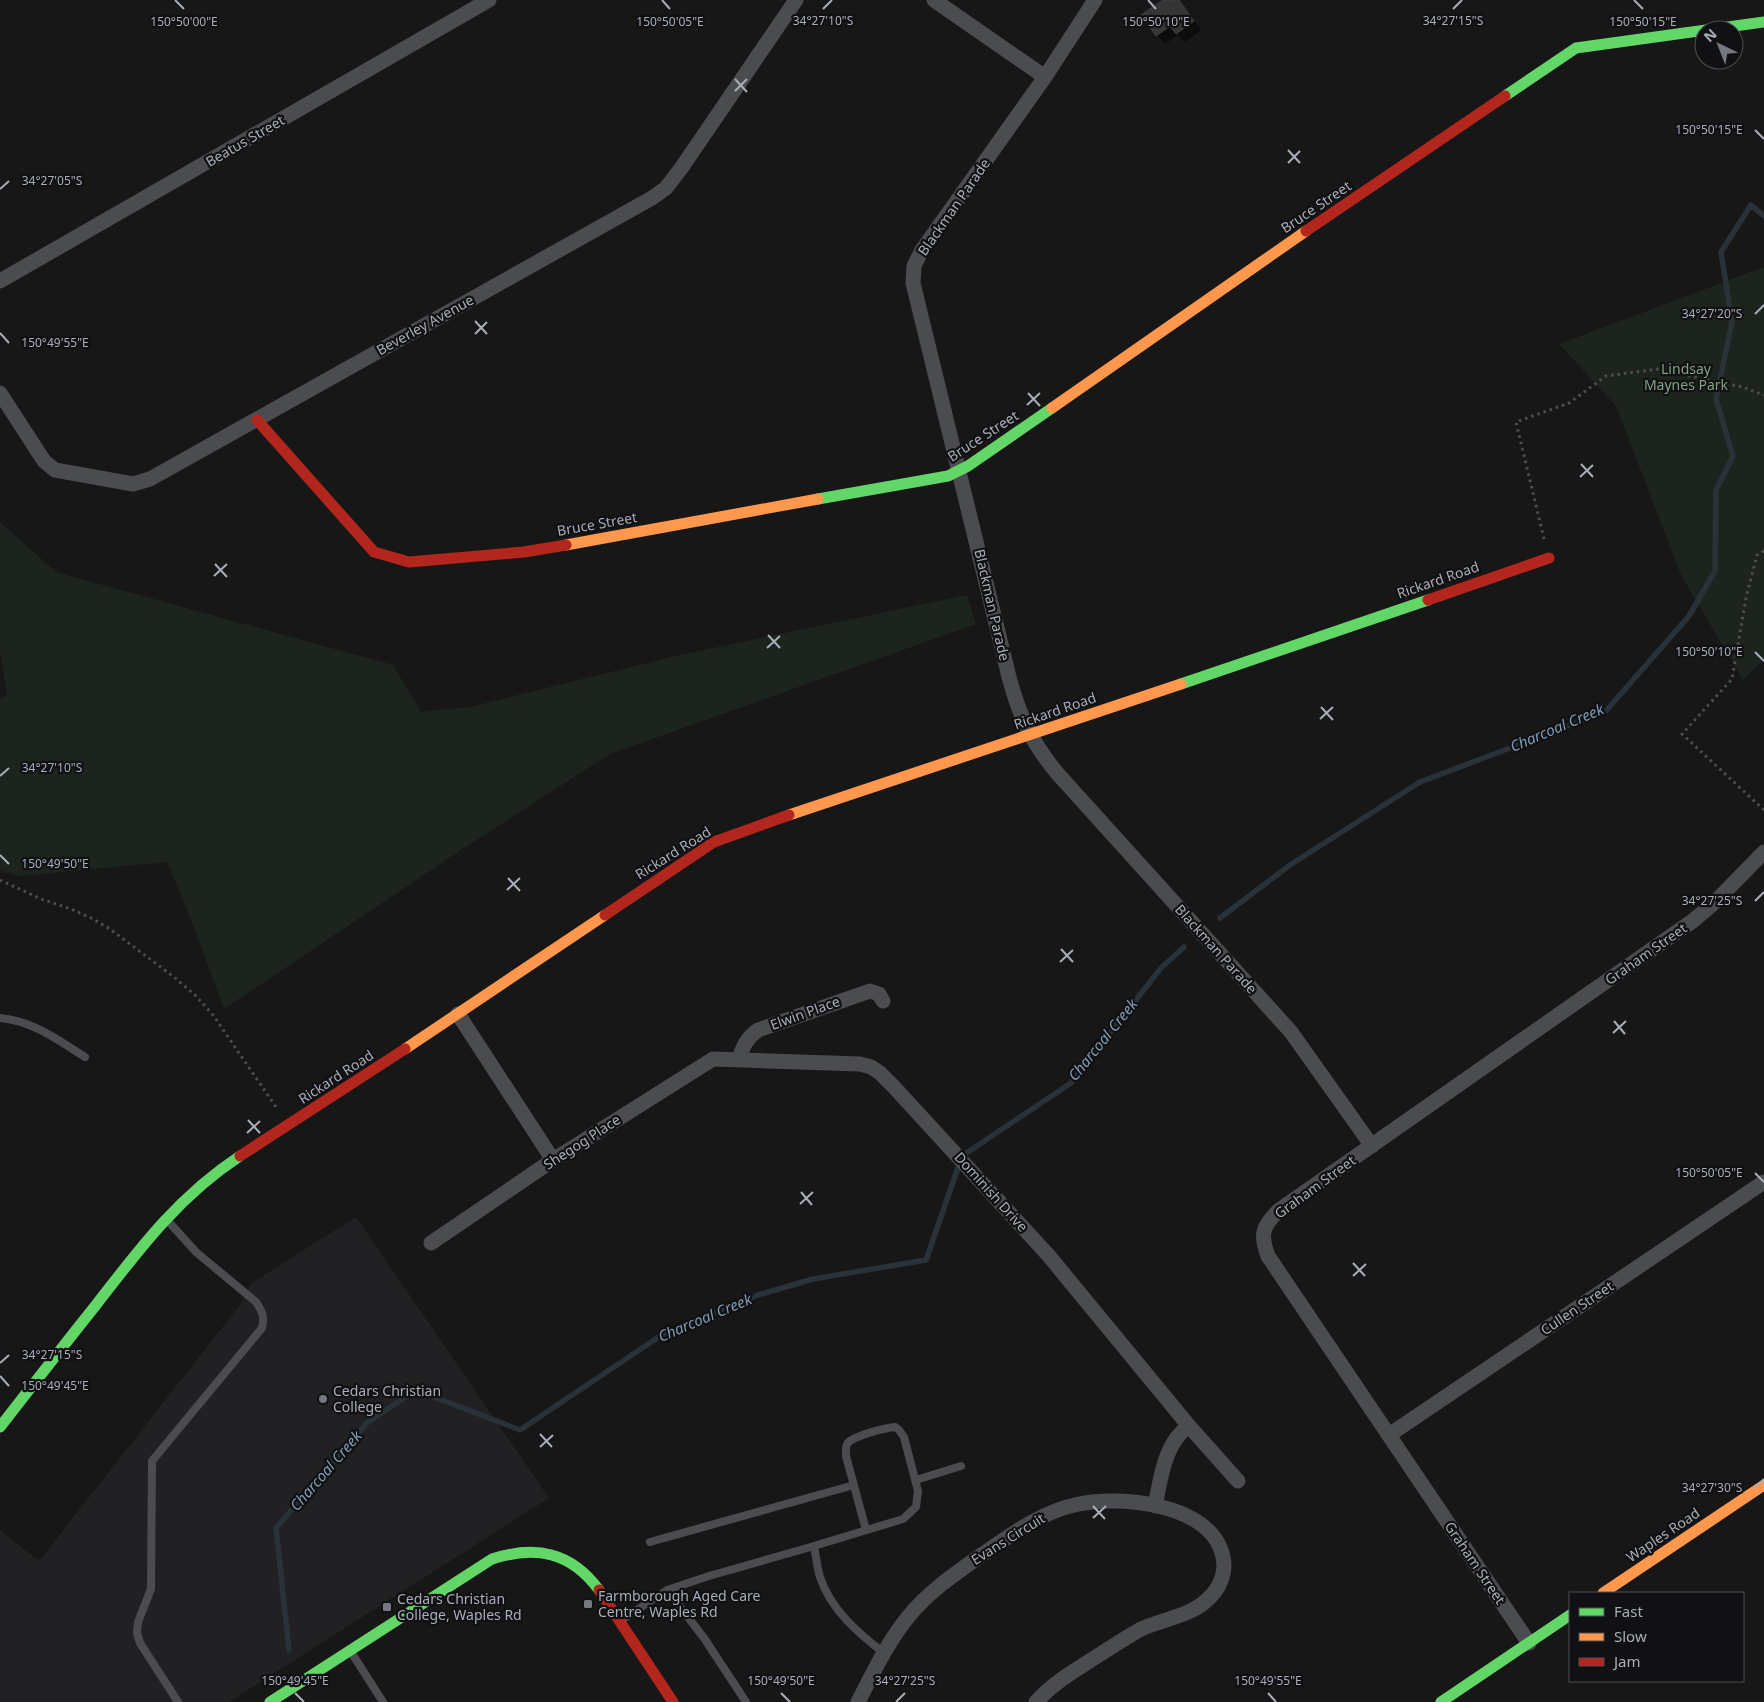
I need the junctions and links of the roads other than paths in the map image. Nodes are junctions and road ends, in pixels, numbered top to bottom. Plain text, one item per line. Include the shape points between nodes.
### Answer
1 (489, 0) edge
2 (796, 0) edge
3 (934, 0) edge
4 (1095, 0) edge
5 (1764, 22) edge
6 (1045, 77) junction
7 (0, 280) edge
8 (0, 393) edge
9 (257, 420) junction
10 (960, 471) junction
11 (1549, 558) road end
12 (1030, 735) junction
13 (1764, 852) edge
14 (883, 1001) dead end
15 (458, 1014) junction
16 (0, 1018) edge
17 (85, 1057) dead end
18 (739, 1059) junction
19 (1372, 1146) junction
20 (553, 1160) junction
21 (1764, 1182) edge
22 (165, 1218) junction
23 (431, 1243) dead end
24 (1189, 1426) junction
25 (0, 1427) edge
26 (1390, 1435) junction
27 (962, 1466) dead end
28 (916, 1480) junction
29 (1238, 1481) dead end
30 (1764, 1484) edge
31 (854, 1485) junction
32 (1155, 1506) junction
33 (866, 1530) junction
34 (650, 1542) dead end
35 (814, 1546) junction
36 (667, 1590) junction
37 (1604, 1592) edge
38 (1569, 1616) edge
39 (620, 1621) junction
40 (1529, 1643) junction
41 (350, 1650) junction
42 (884, 1653) junction
43 (178, 1702) edge
44 (270, 1702) edge
45 (383, 1702) edge
46 (673, 1702) edge
47 (746, 1702) edge
48 (858, 1702) edge
49 (1036, 1702) edge
50 (1442, 1702) edge

1 - 7 street, Beatus Street
2 - 9 street, Beverley Avenue via 666,188
3 - 6 street
4 - 6 street, Blackman Parade
5 - 10 street, Bruce Street via 1576,48
6 - 10 street, Blackman Parade via 922,250 914,266 914,282
8 - 9 street, Beverley Avenue via 44,461 55,470 133,484 150,479
9 - 10 street, Bruce Street via 374,552 409,562 524,552 948,476
10 - 12 street, Blackman Parade via 1013,691
11 - 12 street, Rickard Road
12 - 15 street, Rickard Road via 714,842
12 - 19 street, Blackman Parade via 1058,773 1291,1032
13 - 19 street, Graham Street via 1694,920
14 - 18 street, Elwin Place via 879,994 870,991 758,1030 749,1036
15 - 20 street
15 - 22 street, Rickard Road via 224,1166
16 - 17 lane via 45,1032
18 - 20 street, Shegog Place via 712,1059
18 - 24 street, Dominish Drive via 846,1063 871,1067 887,1080 1050,1256
19 - 26 street, Graham Street via 1278,1211 1268,1221 1263,1233 1268,1256
20 - 23 street, Shegog Place
21 - 26 street, Cullen Street
22 - 25 street, Rickard Road
22 - 43 lane via 196,1252 256,1302 264,1320 262,1328 152,1461 151,1589 138,1622 138,1632 140,1643
24 - 29 street, Dominish Drive
24 - 32 street via 1178,1435 1165,1459
26 - 40 street, Graham Street
27 - 28 lane
28 - 31 lane via 904,1437 899,1430 892,1428 858,1437 846,1446
28 - 33 lane via 918,1499 910,1514
30 - 37 street, Waples Road
31 - 33 lane
31 - 34 lane
32 - 42 street, Evans Circuit via 1130,1502 1079,1504 1034,1521 936,1589 908,1616
32 - 49 street, Evans Circuit via 1195,1520 1214,1536 1224,1559 1220,1583 1203,1604 1128,1637 1059,1681
33 - 35 lane
35 - 36 lane
35 - 42 lane via 827,1594 850,1624
36 - 39 lane
36 - 47 lane via 704,1638
38 - 40 street
39 - 41 street via 596,1585 578,1567 550,1554 520,1551 492,1559
39 - 46 street
40 - 50 street
41 - 44 street
41 - 45 lane
42 - 48 street, Evans Circuit

